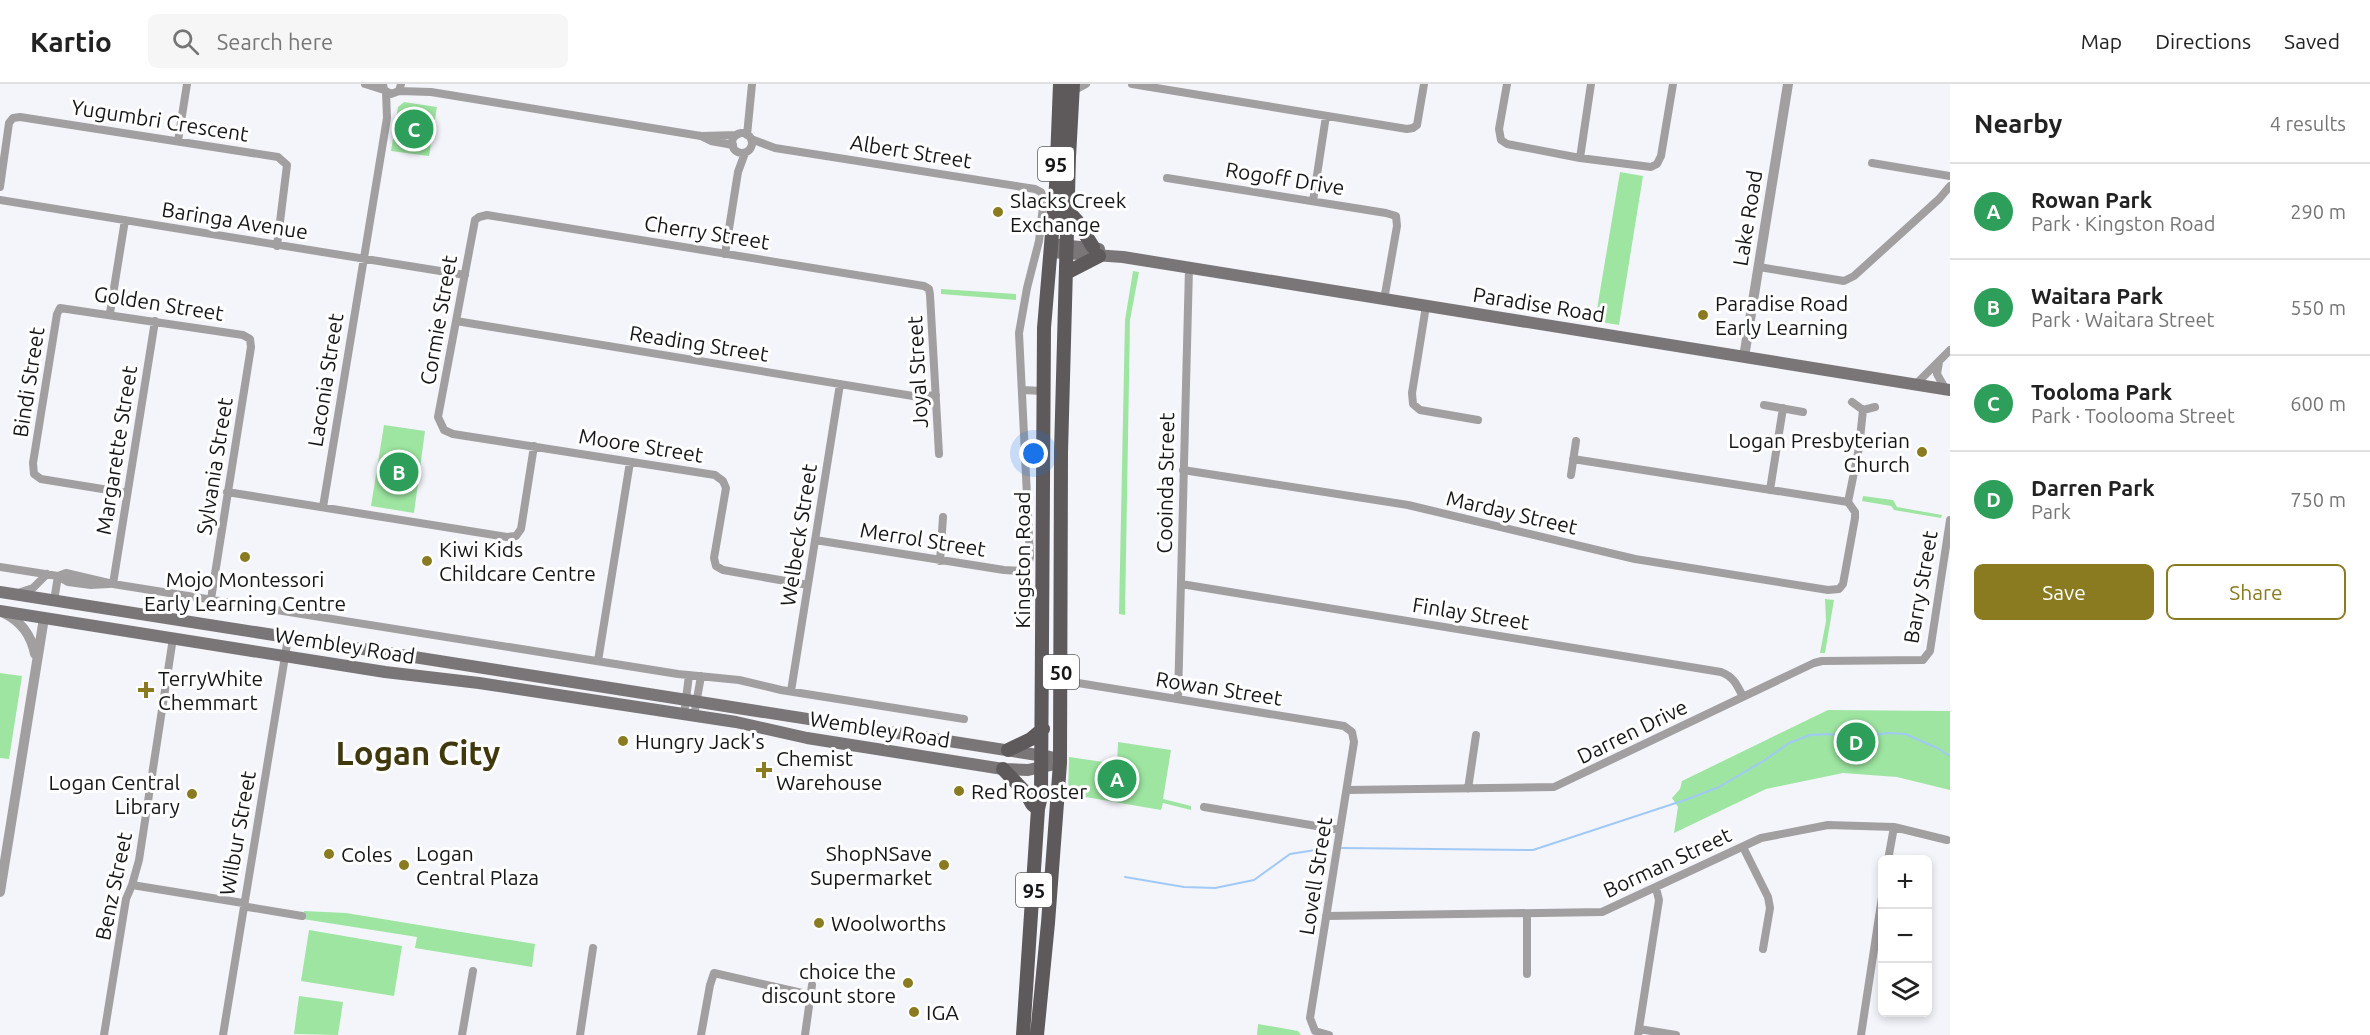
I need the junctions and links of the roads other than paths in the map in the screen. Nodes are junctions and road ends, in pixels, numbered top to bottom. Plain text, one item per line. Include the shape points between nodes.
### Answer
1 (187, 84) edge
2 (365, 84) edge
3 (752, 84) edge
4 (1060, 84) edge
5 (1086, 84) edge
6 (1132, 84) edge
7 (1424, 84) edge
8 (1507, 84) edge
9 (1591, 84) edge
10 (1672, 84) edge
11 (1788, 84) edge
12 (1073, 87) edge
13 (1170, 87) edge
14 (393, 89) edge
15 (1326, 116) junction
16 (700, 136) junction
17 (744, 136) junction
18 (178, 141) junction
19 (775, 148) junction
20 (741, 150) junction
21 (1580, 158) junction
22 (1872, 163) dead end
23 (1950, 176) edge
24 (1167, 178) dead end
25 (1950, 186) edge
26 (0, 187) edge
27 (1041, 192) joint
28 (0, 200) edge
29 (1313, 201) junction
30 (1068, 211) junction
31 (478, 217) joint
32 (125, 220) junction
33 (277, 246) junction
34 (1050, 248) junction
35 (1066, 249) junction
36 (1096, 252) junction
37 (725, 254) junction
38 (363, 259) junction
39 (1759, 267) junction
40 (1189, 268) junction
41 (1066, 273) junction
42 (465, 275) junction
43 (928, 288) joint
44 (1384, 300) junction
45 (1426, 306) junction
46 (60, 308) joint
47 (110, 314) junction
48 (155, 321) junction
49 (456, 321) junction
50 (250, 339) joint
51 (1950, 350) edge
52 (1744, 357) junction
53 (1939, 362) junction
54 (840, 384) junction
55 (1915, 385) junction
56 (1022, 390) junction
57 (1948, 390) edge
58 (1043, 391) junction
59 (936, 395) junction
60 (1852, 402) dead end
61 (1764, 405) dead end
62 (1875, 407) dead end
63 (1783, 408) junction
64 (1863, 410) junction
65 (1803, 412) dead end
66 (1478, 420) dead end
67 (444, 430) joint
68 (1576, 441) dead end
69 (534, 446) junction
70 (939, 454) dead end
71 (1573, 459) junction
72 (630, 462) junction
73 (1183, 470) junction
74 (1571, 475) dead end
75 (1770, 490) junction
76 (228, 492) junction
77 (127, 493) junction
78 (1850, 504) junction
79 (323, 507) junction
80 (943, 517) dead end
81 (1950, 520) edge
82 (815, 540) junction
83 (940, 561) junction
84 (0, 567) edge
85 (47, 574) junction
86 (58, 576) junction
87 (113, 584) junction
88 (1180, 584) junction
89 (808, 585) junction
90 (5, 592) edge
91 (49, 600) junction
92 (211, 600) junction
93 (0, 611) edge
94 (44, 618) junction
95 (174, 638) junction
96 (288, 638) junction
97 (285, 656) junction
98 (1923, 660) joint
99 (598, 661) junction
100 (36, 663) junction
101 (1061, 673) junction
102 (689, 675) junction
103 (701, 676) junction
104 (1078, 683) junction
105 (1061, 688) junction
106 (791, 691) junction
107 (1743, 697) junction
108 (1178, 699) junction
109 (692, 700) junction
110 (689, 715) junction
111 (964, 719) dead end
112 (1042, 729) junction
113 (1352, 732) joint
114 (1476, 735) dead end
115 (1008, 750) junction
116 (1042, 761) junction
117 (1060, 761) junction
118 (1003, 769) junction
119 (1468, 789) junction
120 (1347, 790) junction
121 (1204, 807) dead end
122 (1038, 809) junction
123 (1894, 827) junction
124 (1340, 830) junction
125 (1947, 840) dead end
126 (1743, 847) junction
127 (1889, 855) edge
128 (132, 885) junction
129 (1656, 888) junction
130 (0, 892) edge
131 (243, 903) junction
132 (1880, 909) edge
133 (1527, 914) junction
134 (302, 916) dead end
135 (1326, 916) junction
136 (593, 948) dead end
137 (1763, 949) dead end
138 (473, 971) dead end
139 (1527, 974) dead end
140 (812, 985) dead end
141 (811, 995) junction
142 (1638, 1032) edge
143 (104, 1035) edge
144 (223, 1035) edge
145 (462, 1035) edge
146 (580, 1035) edge
147 (701, 1035) edge
148 (805, 1035) edge
149 (1023, 1035) edge
150 (1037, 1035) edge
151 (1329, 1035) edge
152 (1676, 1035) edge
153 (1861, 1035) edge

1 - 18 street
2 - 14 street, Albert Street
3 - 17 street
4 - 34 main road, Kingston Road / 95
5 - 12 street
6 - 13 street
7 - 15 street via 1413,128
8 - 21 street via 1499,129 1501,140
9 - 21 street
10 - 21 street via 1657,164 1643,166
11 - 39 street, Lake Road
12 - 30 main road, Kingston Road / 95
13 - 15 street
14 - 16 street, Albert Street
14 - 38 street, Laconia Street
15 - 29 street
16 - 17 street, Albert Street
16 - 20 street, Albert Street
17 - 19 street, Albert Street
17 - 20 street
17 - 20 street
18 - 26 street, Yugumbri Crescent via 13,118 9,123
18 - 33 street, Yugumbri Crescent via 278,157 287,165
19 - 20 street, Albert Street
19 - 27 street, Albert Street
20 - 37 street
22 - 23 street
24 - 29 street, Rogoff Drive
25 - 39 street via 1871,261 1844,281
27 - 56 street, Merrol Street via 1042,228 1019,328
28 - 32 street, Baringa Avenue
29 - 44 street, Rogoff Drive via 1396,216
30 - 35 main road, Kingston Road / 95
30 - 36 main road
31 - 37 street, Cherry Street via 487,215
31 - 42 street, Cormie Street
32 - 33 street, Baringa Avenue
32 - 47 street
33 - 38 street, Baringa Avenue
34 - 35 main road, Paradise Road
34 - 58 main road, Kingston Road / 50
35 - 36 main road, Paradise Road
35 - 41 main road, Kingston Road / 50
36 - 40 main road, Paradise Road
36 - 41 main road
37 - 43 street, Cherry Street
38 - 42 street, Baringa Avenue
38 - 79 street, Laconia Street
39 - 52 street, Lake Road
40 - 44 main road, Paradise Road
40 - 73 street, Cooinda Street
41 - 101 main road, Kingston Road / 50
42 - 49 street, Cormie Street
43 - 59 street, Joyal Street
44 - 45 main road, Paradise Road
45 - 52 main road, Paradise Road
45 - 66 street via 1413,404 1420,410
46 - 47 street, Golden Street
46 - 77 street, Bindi Street via 34,474 41,479
47 - 48 street, Golden Street
48 - 50 street, Golden Street
48 - 77 street, Margarette Street
49 - 54 street, Reading Street
49 - 67 street, Cormie Street via 438,417
50 - 76 street, Sylvania Street
51 - 53 street
52 - 55 main road, Paradise Road
53 - 55 street
53 - 57 street via 1937,374
54 - 59 street, Reading Street
54 - 82 street, Welbeck Street
55 - 57 main road, Paradise Road
56 - 58 street
56 - 83 street, Merrol Street via 1029,564 1022,571 1012,571
58 - 112 main road, Kingston Road / 50
59 - 70 street, Joyal Street
60 - 64 street
61 - 63 street
62 - 64 street
63 - 65 street
63 - 75 street
64 - 78 street
67 - 69 street, Moore Street
68 - 71 street
69 - 72 street, Moore Street
69 - 79 street via 521,529 516,536
71 - 74 street
71 - 75 street
72 - 89 street, Moore Street via 715,475 726,488 714,558 716,566
72 - 99 street
73 - 78 street, Marday Street via 1408,505 1635,559 1832,590 1844,584 1846,577 1855,518
73 - 88 street, Cooinda Street
75 - 78 street
76 - 79 street
76 - 92 street, Sylvania Street
77 - 87 street, Margarette Street
80 - 83 street
81 - 98 street, Barry Street via 1930,651
82 - 83 street, Merrol Street
82 - 89 street, Welbeck Street
84 - 85 street, Wembley Road
85 - 86 street, Wembley Road
85 - 90 street, Wembley Road via 24,592
85 - 91 street
86 - 87 street, Wembley Road via 66,573
86 - 91 street
87 - 92 street, Wembley Road
88 - 107 street, Finlay Street via 1721,672 1730,675
88 - 108 street, Cooinda Street
89 - 106 street, Welbeck Street
90 - 91 main road, Wembley Road
91 - 94 main road
91 - 96 main road, Wembley Road
92 - 99 street, Wembley Road
93 - 94 main road, Wembley Road
93 - 100 street via 26,631 33,643
94 - 95 main road, Wembley Road
94 - 100 street
95 - 97 main road, Wembley Road
95 - 128 street, Benz Street
96 - 97 street, Wilbur Street
96 - 109 main road, Wembley Road
97 - 110 main road, Wembley Road
97 - 131 street, Wilbur Street
98 - 107 street, Darren Drive via 1822,661
99 - 102 street, Wembley Road
100 - 130 street
101 - 104 street, Rowan Street
101 - 105 main road, Kingston Road / 50
102 - 103 street, Wembley Road
102 - 109 street
103 - 106 street, Wembley Road
103 - 109 street
104 - 105 street, Rowan Street
104 - 108 street, Rowan Street
105 - 117 main road, Kingston Road / 50
106 - 111 street, Wembley Road
107 - 119 street, Darren Drive via 1554,787
108 - 113 street, Rowan Street via 1344,726
109 - 110 street
109 - 115 main road, Wembley Road
110 - 118 main road, Wembley Road
112 - 115 main road
112 - 116 main road, Kingston Road / 95
113 - 120 street, Lovell Street
114 - 119 street
115 - 116 main road, Wembley Road
116 - 117 main road, Wembley Road
116 - 118 main road, Wembley Road via 1022,770
116 - 122 main road, Kingston Road / 95
117 - 150 main road, Kingston Road / 95
118 - 122 main road
119 - 120 street, Darren Drive
120 - 124 street, Lovell Street
121 - 124 street
122 - 149 main road, Kingston Road / 95
123 - 125 street, Borman Street
123 - 126 street, Borman Street via 1828,825 1761,838
123 - 127 street
124 - 135 street, Lovell Street
126 - 129 street, Borman Street
126 - 137 street via 1768,897 1770,908
128 - 131 street
128 - 143 street, Benz Street via 126,899
129 - 133 street, Borman Street via 1602,912
129 - 142 street via 1659,900
131 - 134 street
131 - 144 street, Wilbur Street
132 - 153 street
133 - 135 street, Borman Street
133 - 139 street
135 - 151 street, Lovell Street via 1310,1018 1315,1031
136 - 146 street
138 - 145 street
140 - 141 street
141 - 147 street via 714,973
141 - 148 street
142 - 152 street

